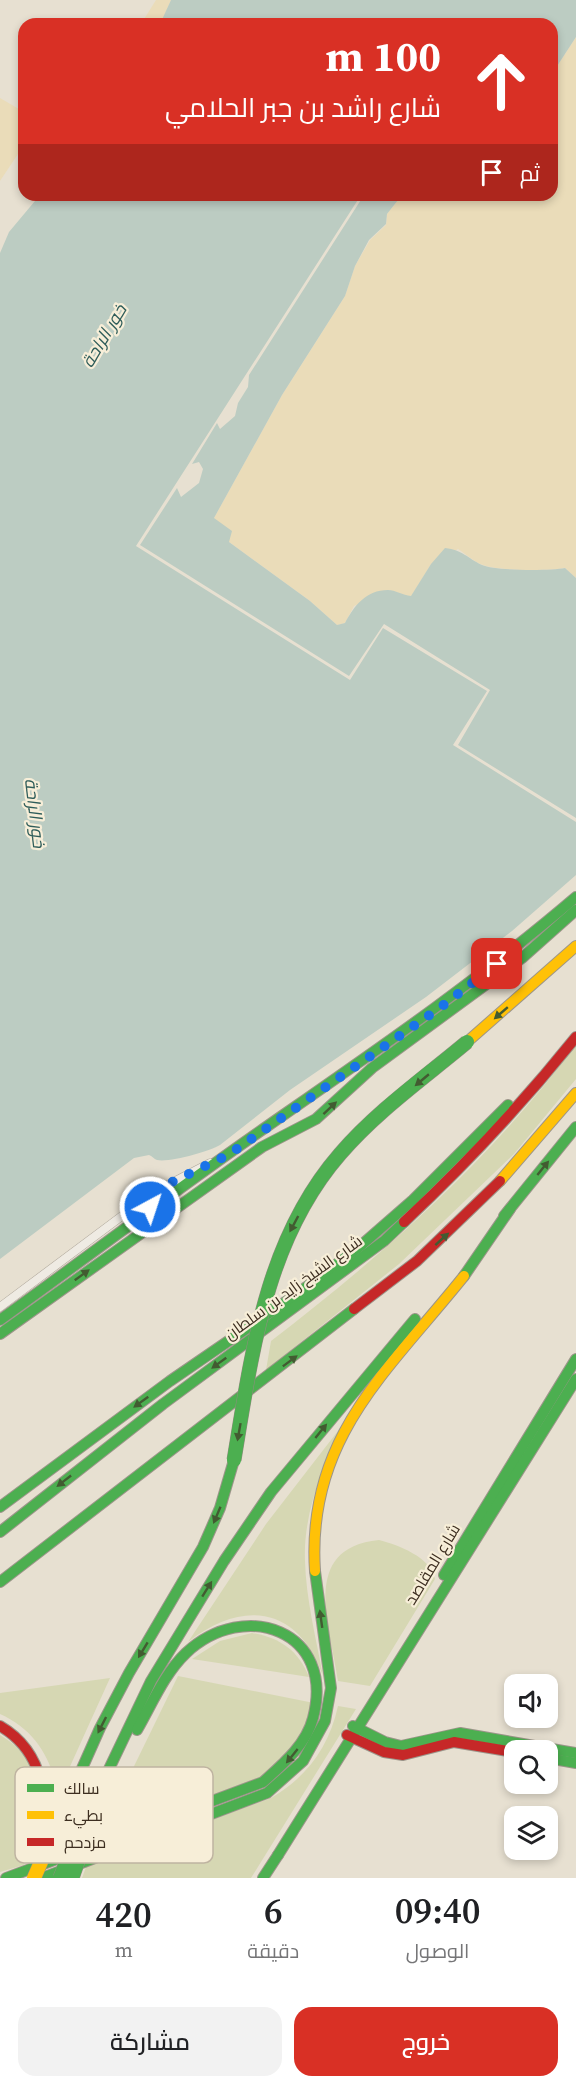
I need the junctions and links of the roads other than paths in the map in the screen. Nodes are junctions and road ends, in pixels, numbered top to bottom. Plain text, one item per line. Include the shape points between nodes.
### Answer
1 (576, 897) edge
2 (576, 910) edge
3 (576, 946) edge
4 (574, 1040) edge
5 (576, 1094) edge
6 (301, 1104) junction
7 (576, 1127) edge
8 (275, 1140) junction
9 (228, 1155) junction
10 (168, 1184) junction
11 (510, 1209) junction
12 (140, 1219) junction
13 (0, 1307) edge
14 (0, 1320) edge
15 (0, 1334) edge
16 (576, 1359) edge
17 (576, 1379) edge
18 (0, 1507) edge
19 (0, 1532) edge
20 (0, 1581) edge
21 (396, 1660) junction
22 (323, 1676) junction
23 (157, 1683) junction
24 (324, 1706) junction
25 (0, 1726) edge
26 (352, 1731) junction
27 (504, 1750) edge
28 (573, 1757) edge
29 (558, 1758) edge
30 (38, 1767) edge
31 (83, 1767) edge
32 (110, 1767) edge
33 (213, 1802) edge
34 (213, 1813) edge
35 (278, 1855) junction
36 (26, 1863) edge
37 (29, 1863) edge
38 (56, 1863) edge
39 (68, 1863) edge
40 (76, 1863) edge
41 (82, 1863) edge
42 (20, 1877) edge
43 (42, 1878) edge
44 (60, 1878) edge
45 (72, 1878) edge
46 (263, 1878) edge
47 (270, 1878) edge

1 - 6 main road via 469,986
8 -> 2 main road via 316,1119 372,1068 522,958
3 -> 31 main road, bridge via 375,1119 339,1155 314,1189 276,1261 261,1306 234,1460 220,1508 203,1547 129,1673
4 -> 18 main road via 419,1194 365,1242
4 -> 19 main road, شارع الشيخ زايد بن سلطان via 458,1172 384,1241 163,1404
20 -> 5 main road via 417,1261 504,1178
6 - 8 main road via 309,1108 309,1115 280,1132
6 - 9 main road
11 -> 7 main road
15 -> 8 main road
9 - 10 street
9 - 12 main road
10 - 12 main road via 167,1192
10 - 13 street
22 -> 11 main road via 314,1570 316,1511 324,1479 359,1407 482,1254
23 -> 11 main road via 176,1639 271,1492
12 - 14 main road
16 - 21 main road, شارع المقاصد
17 - 21 main road, شارع المقاصد
21 - 26 main road, شارع المقاصد
22 - 23 main road via 284,1632 252,1624 196,1644
22 - 24 main road
23 - 32 main road
24 -> 33 main road via 290,1761 263,1782
24 - 34 main road via 318,1742 290,1778 267,1793
25 - 30 main road, bridge via 19,1739
26 - 27 main road via 380,1751 395,1755 417,1754 456,1742
26 - 28 main road via 400,1746 460,1733
26 - 35 main road, شارع المقاصد via 322,1773 320,1786
28 - 29 main road
35 - 46 main road, شارع المقاصد
35 - 47 street
36 - 42 main road, bridge
37 -> 42 main road, bridge
38 -> 42 main road
39 - 44 main road, bridge
40 - 45 main road, bridge
41 - 43 main road

